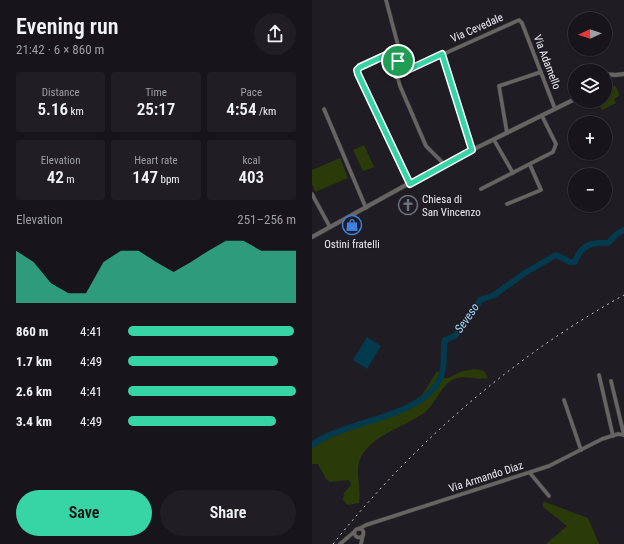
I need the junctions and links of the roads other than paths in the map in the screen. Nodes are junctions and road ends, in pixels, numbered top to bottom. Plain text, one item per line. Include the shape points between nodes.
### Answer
1 (386, 0) edge
2 (521, 21) joint
3 (399, 49) junction
4 (442, 54) junction
5 (541, 72) junction
6 (624, 74) edge
7 (397, 75) junction
8 (612, 75) edge
9 (568, 102) edge
10 (324, 109) dead end
11 (555, 109) junction
12 (542, 116) junction
13 (506, 133) junction
14 (494, 140) junction
15 (472, 150) junction
16 (444, 164) junction
17 (530, 165) junction
18 (513, 173) junction
19 (410, 184) junction
20 (481, 189) dead end
21 (312, 194) edge
22 (507, 204) dead end
23 (366, 208) junction
24 (330, 227) junction
25 (312, 237) edge
26 (599, 375) dead end
27 (612, 381) dead end
28 (564, 400) dead end
29 (624, 435) edge
30 (613, 436) junction
31 (581, 450) junction
32 (530, 473) junction
33 (549, 496) dead end
34 (366, 525) junction
35 (357, 530) junction
36 (363, 533) junction
37 (348, 537) junction
38 (357, 537) junction
39 (340, 544) edge
40 (361, 544) edge

1 - 3 street
2 - 4 street, Via Cevedale via 517,20
2 - 5 street, Via Adamello
3 - 7 street
3 - 19 street via 357,70
4 - 7 street, Via Cevedale
4 - 15 street
5 - 11 street, Via Adamello
5 - 13 street via 499,86
6 - 8 street
7 - 16 street via 426,146
9 - 11 street
10 - 23 street
11 - 12 street
12 - 13 street
12 - 17 street via 556,147 547,157
13 - 14 street
14 - 15 street
14 - 18 street
15 - 16 street
16 - 19 street
17 - 18 street
17 - 22 street via 541,190
18 - 20 street
19 - 23 street
21 - 24 street
23 - 24 street
24 - 25 street
26 - 30 street
27 - 29 street
28 - 31 street
29 - 30 street, Via Armando Diaz
30 - 31 street, Via Armando Diaz
31 - 32 street, Via Armando Diaz
32 - 33 street
32 - 34 street, Via Armando Diaz
34 - 35 street, Via Armando Diaz
34 - 36 street
35 - 36 street
35 - 37 street, Via Armando Diaz
35 - 38 street
36 - 38 street
36 - 40 street
37 - 38 street
37 - 39 street, Via Armando Diaz
38 - 40 street

